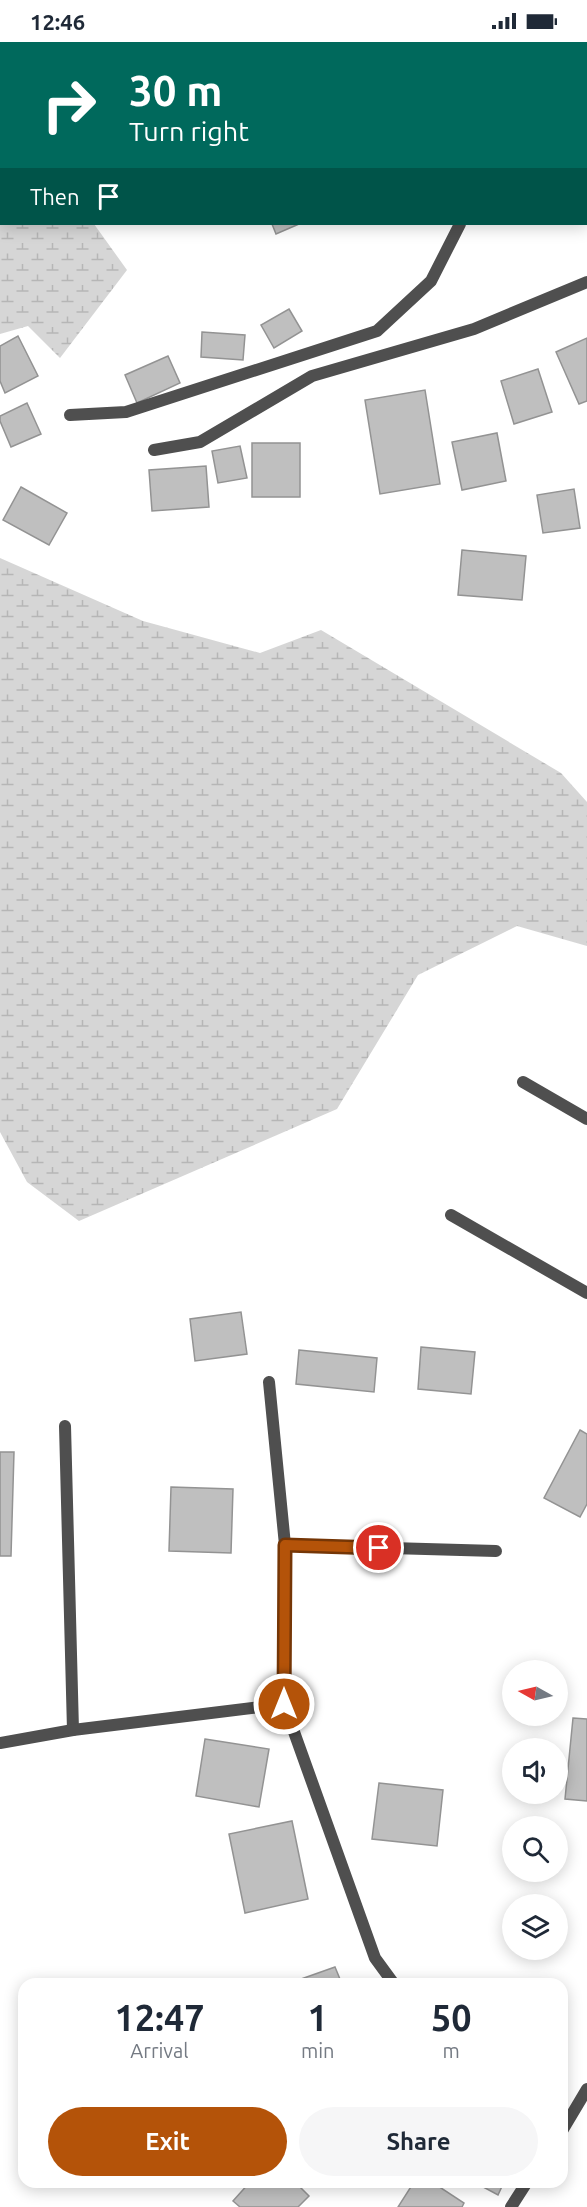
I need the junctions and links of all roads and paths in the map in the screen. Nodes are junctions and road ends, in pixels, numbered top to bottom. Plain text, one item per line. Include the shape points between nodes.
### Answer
1 (459, 225) edge
2 (587, 282) edge
3 (70, 415) dead end
4 (154, 450) dead end
5 (523, 1082) dead end
6 (587, 1119) edge
7 (451, 1215) dead end
8 (587, 1293) edge
9 (269, 1382) dead end
10 (65, 1426) dead end
11 (285, 1545) junction
12 (496, 1551) dead end
13 (284, 1704) junction
14 (73, 1730) junction
15 (0, 1743) edge
16 (390, 1978) edge
17 (587, 2089) edge
18 (568, 2114) edge
19 (524, 2188) edge
20 (511, 2207) edge

1 - 3 street via 431,281 376,332 126,412
2 - 4 street via 474,329 312,375 200,441
5 - 6 street
7 - 8 street
9 - 11 street
10 - 14 street
11 - 12 street
11 - 13 street
13 - 14 street
13 - 16 street via 375,1958
14 - 15 street
17 - 18 street
19 - 20 street

